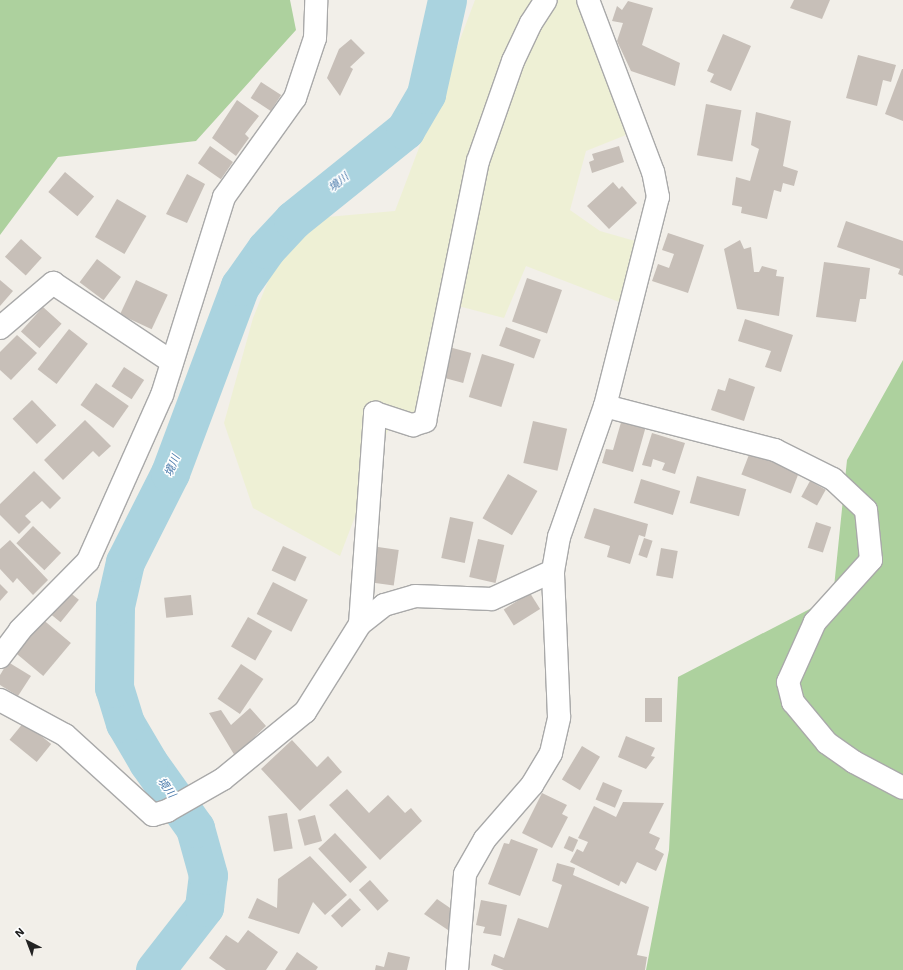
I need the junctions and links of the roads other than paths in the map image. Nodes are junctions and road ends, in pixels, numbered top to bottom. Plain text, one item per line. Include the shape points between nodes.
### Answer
1 (546, 0) edge
2 (588, 0) edge
3 (314, 4) edge
4 (0, 328) edge
5 (172, 362) junction
6 (605, 406) junction
7 (553, 571) junction
8 (360, 624) junction
9 (0, 657) edge
10 (0, 700) edge
11 (903, 788) edge
12 (457, 970) edge

1 - 8 street via 531,23 513,61 478,161 425,421 412,425 375,413
2 - 6 street via 653,172 658,197
3 - 5 street via 315,38 295,98 224,197
4 - 5 street via 53,283
5 - 9 street via 162,395 88,561 20,630
6 - 7 street via 559,537
6 - 11 street via 775,450 834,479 866,510 871,560 815,622 788,682 793,702 827,743 854,762
7 - 8 street via 492,600 415,596 384,605
7 - 12 street via 559,717 551,753 532,784 485,840 465,874
8 - 10 street via 305,712 223,779 167,811 153,815 65,735

